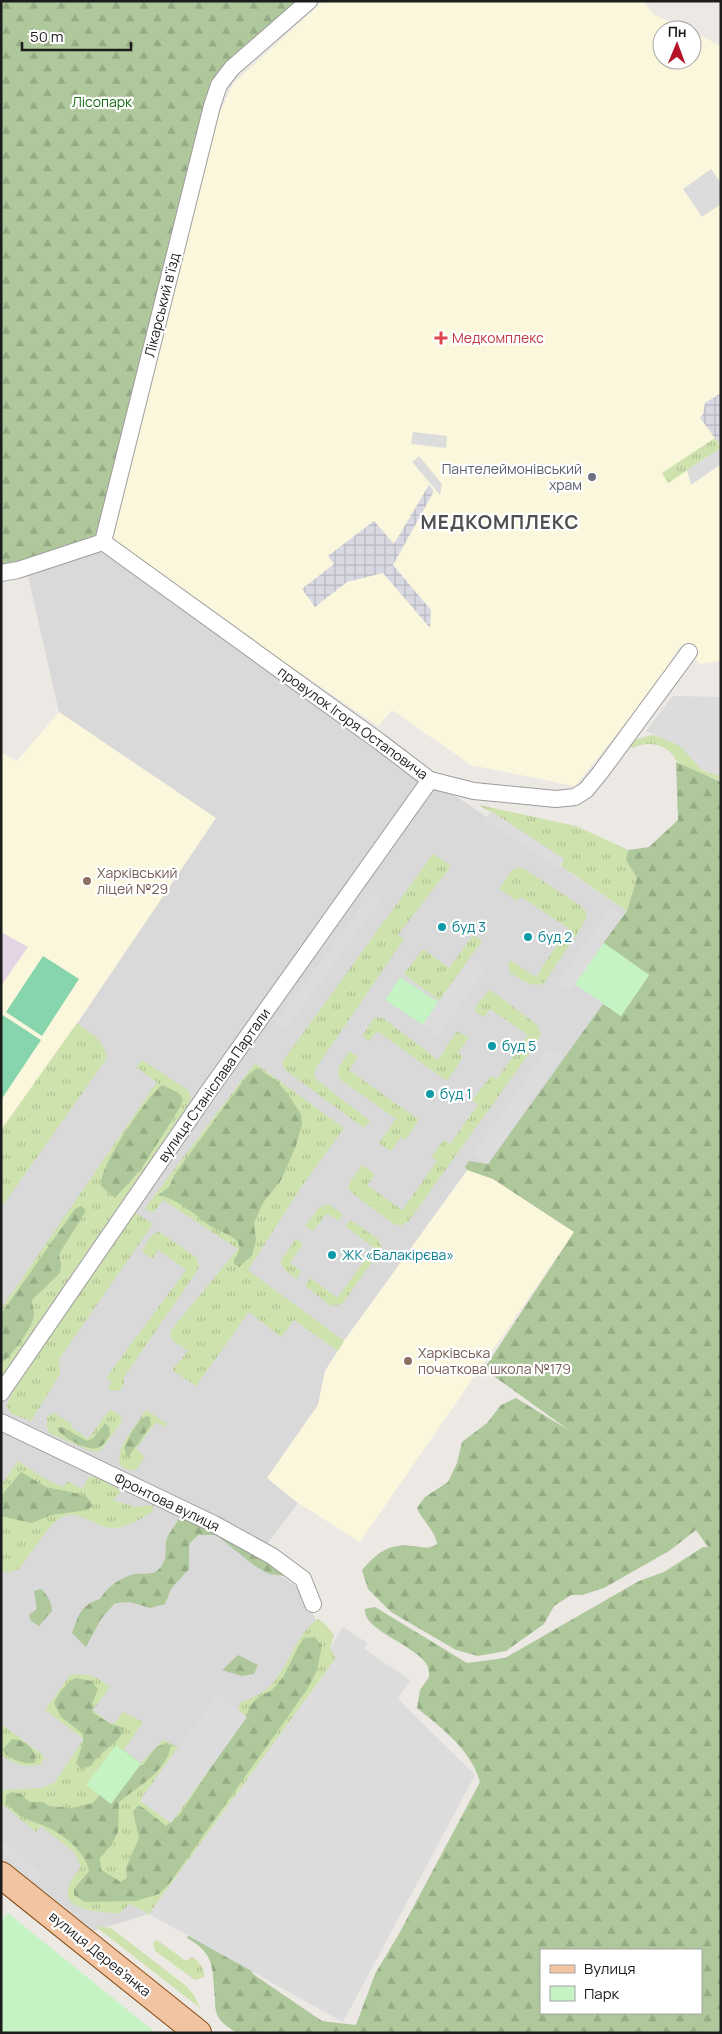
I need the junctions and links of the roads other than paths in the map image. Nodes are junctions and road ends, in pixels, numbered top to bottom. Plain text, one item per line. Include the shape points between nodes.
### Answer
1 (310, 1) edge
2 (103, 542) junction
3 (1, 573) edge
4 (689, 652) dead end
5 (430, 780) junction
6 (1, 1393) edge
7 (1, 1422) edge
8 (313, 1604) dead end
9 (1, 1875) edge
10 (198, 2033) edge

1 - 2 street, Лікарський в'їзд via 232,68 219,85
2 - 3 street
2 - 5 street, провулок Ігоря Остаповича
4 - 5 street, провулок Ігоря Остаповича via 600,773 575,798 474,791
5 - 6 street, вулиця Станіслава Партали via 202,1100
7 - 8 street, Фронтова вулиця via 214,1524 272,1556 303,1579
9 - 10 main road, вулиця Дерев’янка

